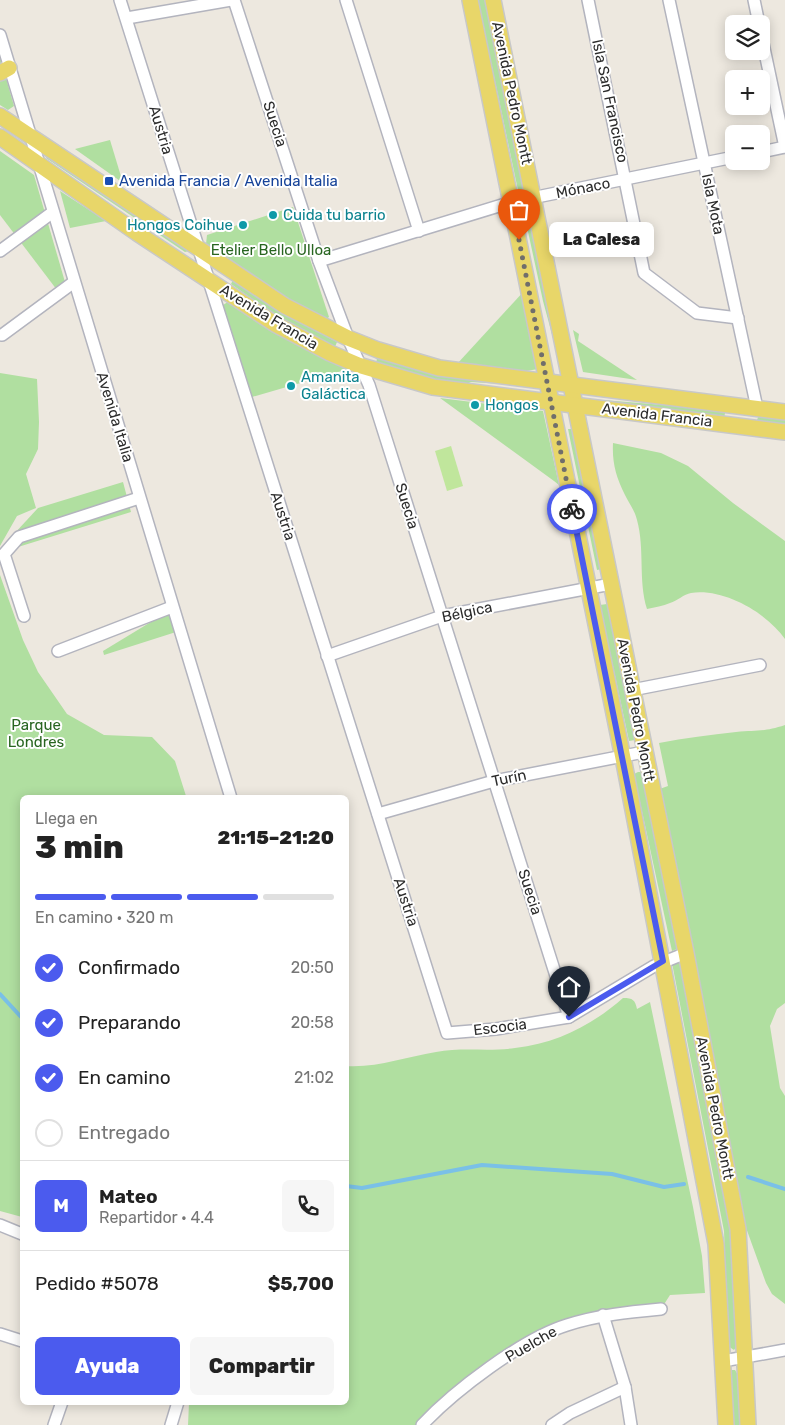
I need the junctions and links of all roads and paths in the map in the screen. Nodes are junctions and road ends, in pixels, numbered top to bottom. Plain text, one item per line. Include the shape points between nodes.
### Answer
1 (120, 0) edge
2 (233, 0) edge
3 (346, 0) edge
4 (470, 0) edge
5 (493, 0) edge
6 (588, 0) edge
7 (669, 0) edge
8 (754, 0) edge
9 (757, 15) edge
10 (127, 18) junction
11 (0, 35) edge
12 (767, 60) edge
13 (4, 70) edge
14 (0, 116) edge
15 (30, 136) junction
16 (0, 137) edge
17 (785, 147) edge
18 (770, 150) edge
19 (725, 159) edge
20 (705, 163) junction
21 (38, 165) junction
22 (626, 179) junction
23 (533, 197) junction
24 (512, 202) junction
25 (53, 212) junction
26 (420, 231) junction
27 (199, 250) junction
28 (0, 251) edge
29 (319, 261) junction
30 (209, 280) junction
31 (74, 282) junction
32 (738, 318) junction
33 (2, 335) dead end
34 (348, 338) junction
35 (358, 364) junction
36 (547, 382) junction
37 (570, 385) junction
38 (551, 402) junction
39 (574, 405) junction
40 (750, 407) junction
41 (785, 412) edge
42 (742, 426) junction
43 (785, 432) edge
44 (140, 498) junction
45 (610, 584) junction
46 (588, 588) junction
47 (172, 606) junction
48 (24, 616) dead end
49 (442, 616) junction
50 (58, 651) dead end
51 (327, 656) junction
52 (760, 665) dead end
53 (632, 690) junction
54 (644, 752) junction
55 (622, 756) junction
56 (494, 781) junction
57 (230, 795) edge
58 (378, 814) junction
59 (686, 953) junction
60 (663, 961) junction
61 (569, 1017) junction
62 (447, 1032) joint
63 (0, 1226) edge
64 (20, 1233) edge
65 (661, 1309) dead end
66 (603, 1315) junction
67 (0, 1334) edge
68 (20, 1340) edge
69 (785, 1350) edge
70 (744, 1358) junction
71 (723, 1361) junction
72 (625, 1387) junction
73 (61, 1405) edge
74 (177, 1405) edge
75 (54, 1425) edge
76 (171, 1425) edge
77 (422, 1425) edge
78 (552, 1425) edge
79 (631, 1425) edge
80 (726, 1425) edge
81 (748, 1425) edge

1 - 10 street, Austria
2 - 10 street
2 - 29 street, Suecia
3 - 26 street
4 - 24 main road, Avenida Pedro Montt
5 - 23 main road, Avenida Pedro Montt
6 - 22 street, Isla San Francisco
7 - 20 street, Isla Mota
8 - 9 street
10 - 27 street, Austria
11 - 13 street, Avenida Italia
12 - 17 street
13 - 15 street, Avenida Italia
14 - 15 main road, Avenida Francia
15 - 21 street, Avenida Italia
15 - 27 main road, Avenida Francia
16 - 21 main road, Avenida Francia
17 - 18 street
19 - 20 street, Mónaco
20 - 22 street, Mónaco
20 - 32 street, Isla Mota
21 - 25 street, Avenida Italia
21 - 30 main road, Avenida Francia
22 - 23 street, Mónaco
22 - 32 street, Isla San Francisco via 644,272 697,313
23 - 24 street, Mónaco
23 - 37 main road, Avenida Pedro Montt
24 - 26 street, Mónaco
24 - 36 main road, Avenida Pedro Montt
25 - 28 street
25 - 31 street, Avenida Italia
26 - 29 street, Mónaco
27 - 30 street, Austria
27 - 34 main road, Avenida Francia via 285,306
29 - 34 street, Suecia
30 - 35 main road, Avenida Francia via 275,324
30 - 51 street, Austria
31 - 33 street
31 - 44 street, Avenida Italia
32 - 40 street, Isla Mota
34 - 35 street, Suecia
34 - 36 main road, Avenida Francia via 440,368
35 - 38 main road, Avenida Francia via 433,387
35 - 49 street, Suecia via 369,385
36 - 37 main road, Avenida Francia
36 - 38 main road, Avenida Pedro Montt
37 - 39 main road, Avenida Pedro Montt
37 - 40 main road, Avenida Francia
38 - 39 main road, Avenida Francia
38 - 46 main road, Avenida Pedro Montt
39 - 42 main road, Avenida Francia
39 - 45 main road, Avenida Pedro Montt
40 - 41 main road, Avenida Francia
40 - 42 main road
42 - 43 main road, Avenida Francia
44 - 47 street, Avenida Italia
44 - 48 street via 19,537 10,544 4,554
45 - 46 street, Bélgica
45 - 53 main road, Avenida Pedro Montt
46 - 49 street, Bélgica
46 - 55 main road, Avenida Pedro Montt
47 - 50 street
47 - 57 street, Avenida Italia
49 - 51 street, Bélgica
49 - 56 street, Suecia
51 - 58 street, Austria
52 - 53 street
53 - 54 main road, Avenida Pedro Montt
54 - 55 street, Turín
54 - 59 main road, Avenida Pedro Montt
55 - 56 street, Turín
55 - 60 main road, Avenida Pedro Montt
56 - 58 street, Turín
56 - 61 street, Suecia
58 - 62 street, Austria
59 - 60 street, Escocia
59 - 70 main road, Avenida Pedro Montt via 738,1229
60 - 61 street, Escocia
60 - 71 main road, Avenida Pedro Montt via 716,1244
61 - 62 street, Escocia via 496,1029
63 - 64 street
65 - 66 street, Puelche
66 - 72 street
66 - 77 street, Puelche via 565,1325 516,1351 447,1400
67 - 68 street
69 - 70 street
70 - 71 street
70 - 81 main road, Avenida Pedro Montt
71 - 80 main road, Avenida Pedro Montt
72 - 78 street via 570,1412
72 - 79 street
73 - 75 street
74 - 76 street

